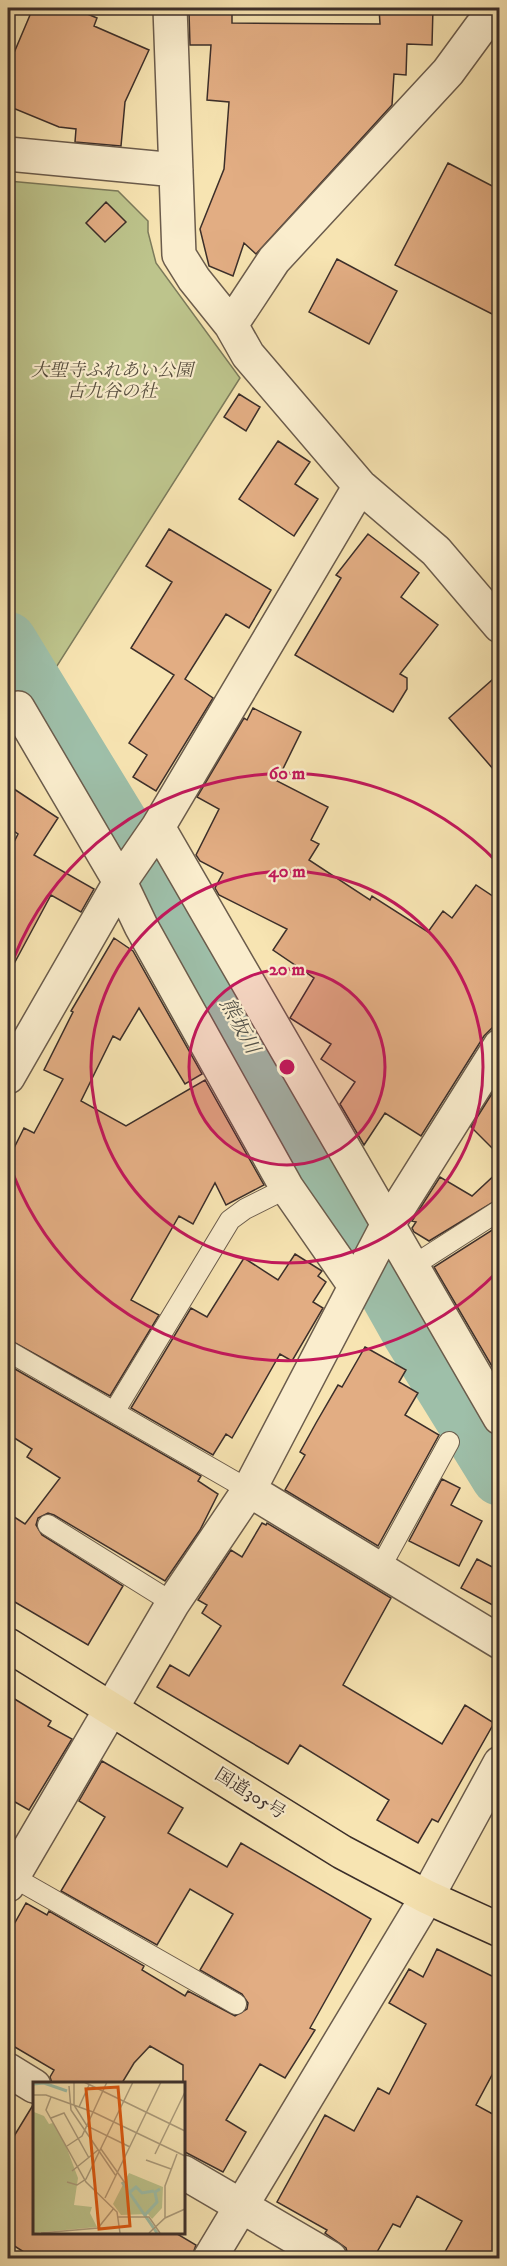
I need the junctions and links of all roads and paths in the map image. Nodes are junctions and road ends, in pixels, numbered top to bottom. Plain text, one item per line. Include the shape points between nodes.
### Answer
1 (170, 8) edge
2 (486, 17) edge
3 (8, 154) edge
4 (176, 170) junction
5 (231, 325) junction
6 (360, 486) junction
7 (500, 626) edge
8 (18, 708) dead end
9 (154, 833) junction
10 (120, 882) junction
11 (500, 1046) edge
12 (8, 1077) edge
13 (287, 1188) junction
14 (500, 1210) edge
15 (384, 1234) junction
16 (411, 1267) junction
17 (355, 1286) junction
18 (8, 1351) edge
19 (114, 1412) junction
20 (500, 1418) edge
21 (449, 1442) dead end
22 (249, 1490) junction
23 (48, 1525) dead end
24 (380, 1568) junction
25 (173, 1603) junction
26 (500, 1642) edge
27 (8, 1645) edge
28 (113, 1709) junction
29 (500, 1763) edge
30 (10, 1881) edge
31 (427, 1897) junction
32 (500, 1930) edge
33 (236, 2004) dead end
34 (8, 2070) edge
35 (33, 2085) edge
36 (184, 2173) edge
37 (240, 2206) junction
38 (210, 2259) edge
39 (330, 2259) edge

1 - 4 street
2 - 5 street via 448,72 274,260
3 - 4 street
4 - 5 street via 179,255
5 - 6 street via 248,355
6 - 7 street via 436,551
6 - 9 street
8 - 10 street
9 - 10 street
9 - 15 street
10 - 12 street
10 - 13 street
11 - 15 street
13 - 17 street
13 - 19 lane via 230,1220
14 - 16 lane
15 - 16 street
15 - 17 street
16 - 20 street
17 - 22 street
18 - 19 lane
19 - 22 lane
21 - 24 lane
22 - 24 street
22 - 25 street
23 - 25 lane
24 - 26 street
25 - 28 street
27 - 28 highway, 国道305号
28 - 30 street
28 - 31 highway, 国道305号 via 342,1852
29 - 31 street
30 - 33 lane
31 - 32 highway, 国道305号
31 - 37 street
34 - 35 street
36 - 37 street
37 - 38 street
37 - 39 street

